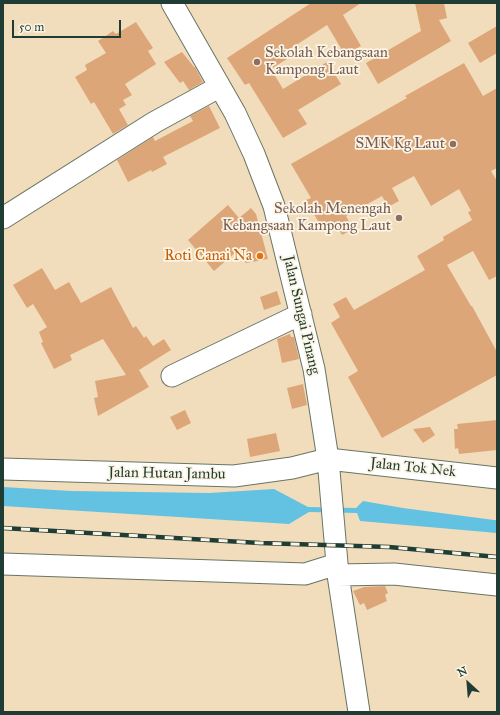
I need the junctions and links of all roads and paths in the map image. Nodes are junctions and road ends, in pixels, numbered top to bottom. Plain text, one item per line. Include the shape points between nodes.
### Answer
1 (172, 3) edge
2 (219, 86) junction
3 (3, 218) edge
4 (301, 314) junction
5 (172, 376) dead end
6 (328, 459) junction
7 (3, 469) edge
8 (497, 478) edge
9 (3, 564) edge
10 (337, 565) junction
11 (497, 585) edge
12 (359, 712) edge

1 - 2 street, Jalan Sungai Pinang
2 - 3 street via 155,122
2 - 4 street, Jalan Sungai Pinang via 254,154 274,206
4 - 5 street
4 - 6 street, Jalan Sungai Pinang via 314,369
6 - 7 street, Jalan Hutan Jambu via 292,468 234,476
6 - 8 street, Jalan Tok Nek
6 - 10 street, Jalan Sungai Pinang
9 - 10 street via 305,574
10 - 11 street
10 - 12 street, Jalan Sungai Pinang

